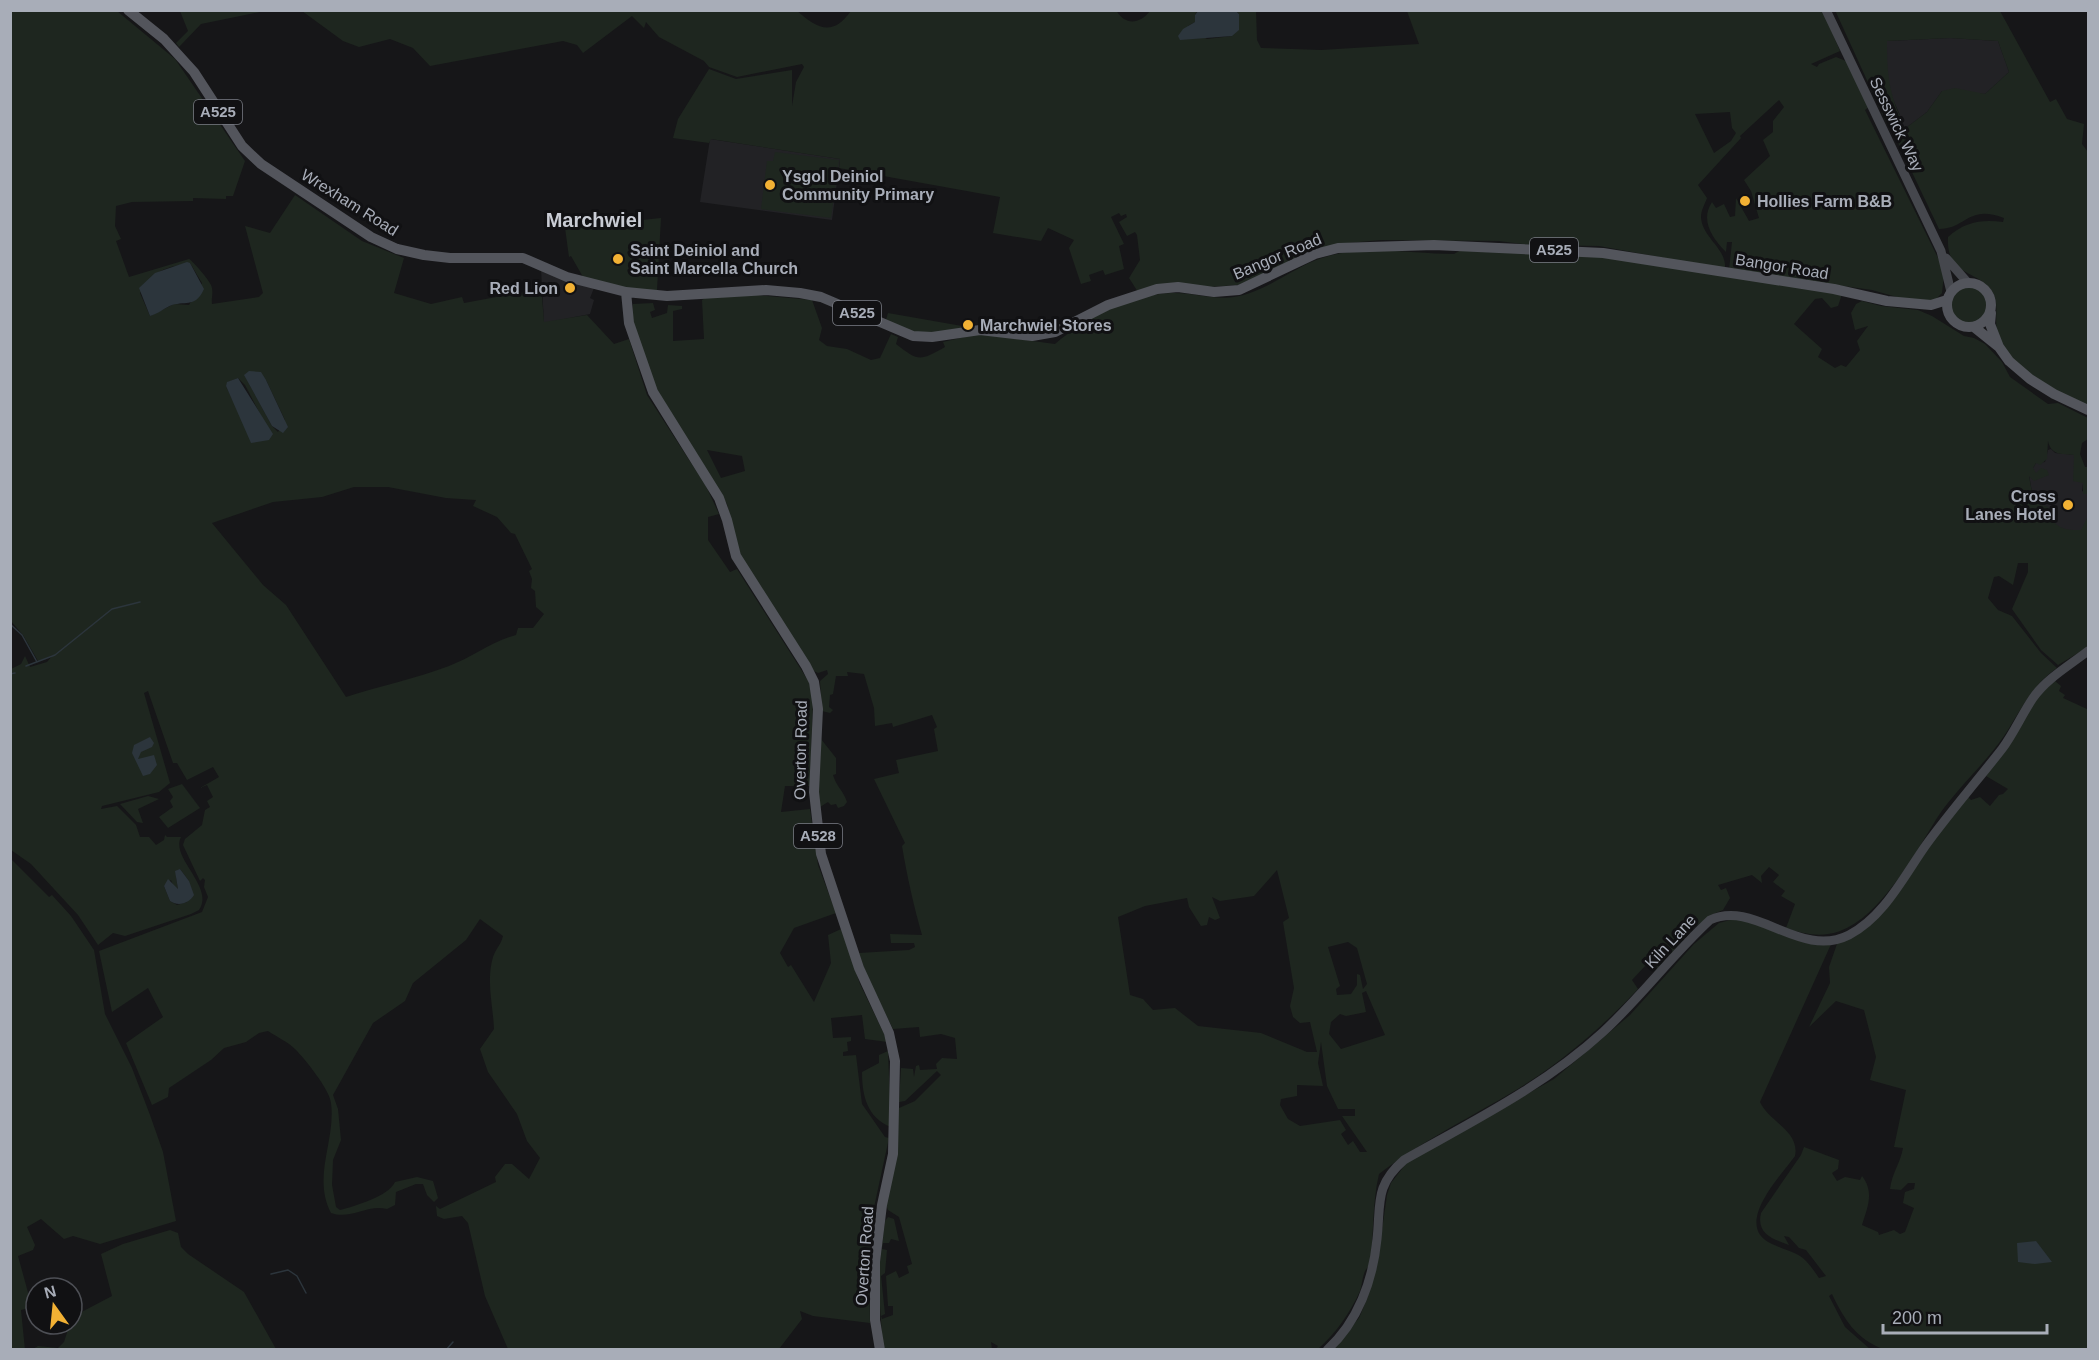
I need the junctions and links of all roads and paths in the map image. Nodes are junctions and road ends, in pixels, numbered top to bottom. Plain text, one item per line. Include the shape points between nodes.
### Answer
1 (128, 10) edge
2 (1826, 10) edge
3 (1941, 251) junction
4 (1968, 283) junction
5 (626, 292) junction
6 (1949, 296) junction
7 (1920, 306) junction
8 (1991, 310) junction
9 (1955, 323) junction
10 (1974, 327) junction
11 (2002, 351) junction
12 (2088, 410) edge
13 (2088, 651) edge
14 (880, 1350) edge
15 (1327, 1350) edge

1 - 5 main road, Wrexham Road / A525 via 164,39 194,72 242,146 261,164 371,237 397,249 424,255 523,258 567,277
2 - 3 main road, Sesswick Way
3 - 4 main road, Sesswick Way
3 - 6 main road, Sesswick Way
4 - 6 main road, A525
4 - 8 main road via 1986,291
5 - 7 main road, Bangor Road / A525 via 668,296 766,290 800,293 821,297 913,336 980,330 1032,336 1055,332 1108,305 1157,289 1239,290 1315,254 1338,248 1434,245 1603,253
5 - 14 main road, Overton Road / A528 via 629,323 653,392 719,498 736,556 814,682 818,709 814,792 820,854 860,968 889,1033 895,1061 895,1135 875,1262 875,1320
6 - 7 main road, Bangor Road / A525
6 - 9 main road via 1948,313
7 - 9 main road, Bangor Road / A525
8 - 10 main road via 1985,321
8 - 11 main road via 1990,324
9 - 10 main road, A525
10 - 11 main road, A525
11 - 12 main road, A525 via 2030,378
13 - 15 main road, Kiln Lane via 2041,688 2006,744 1931,837 1881,909 1860,928 1835,939 1811,939 1779,932 1739,915 1720,915 1710,920 1602,1032 1560,1067 1532,1088 1395,1168 1380,1194 1376,1252 1364,1294 1348,1327

